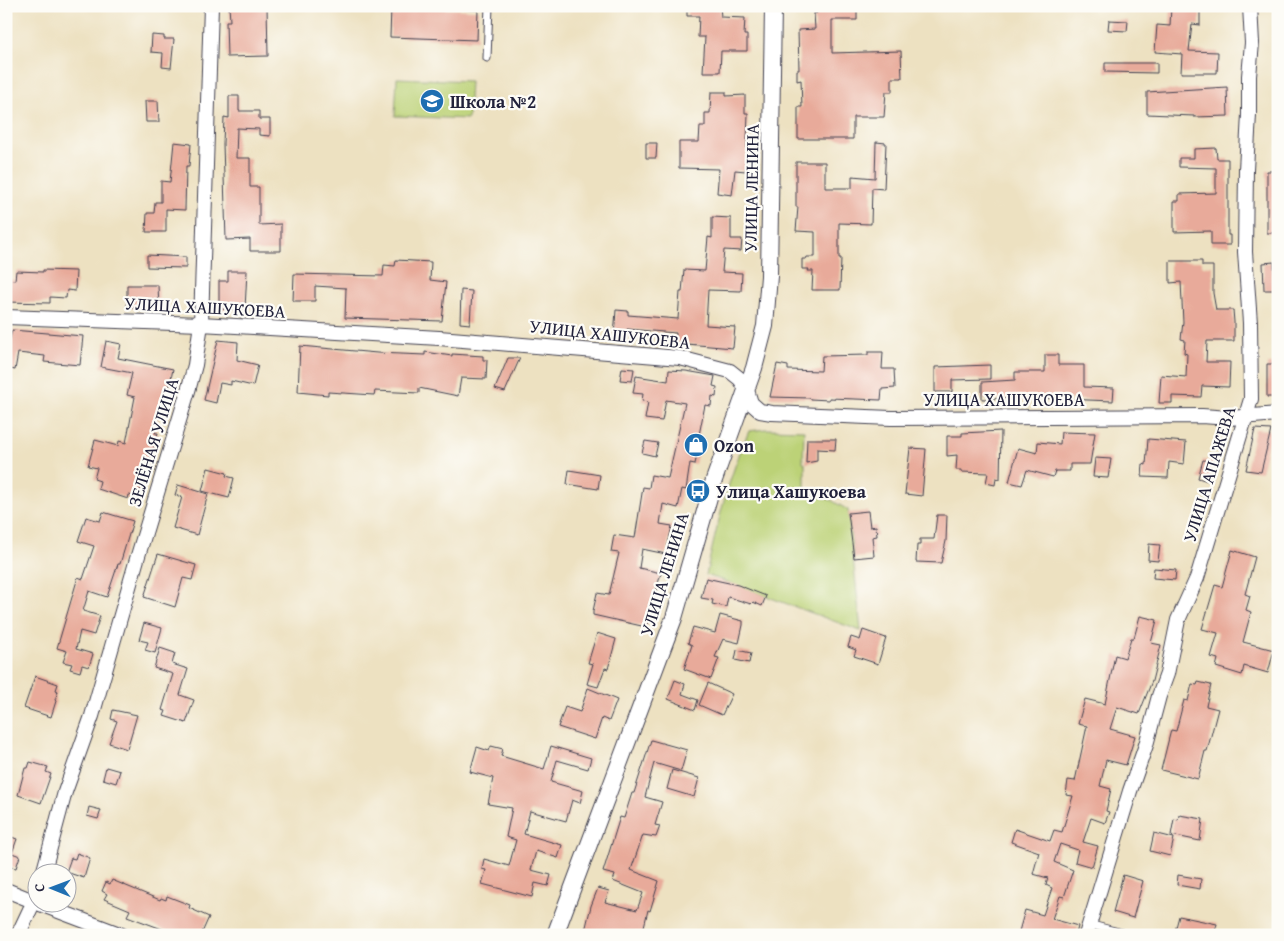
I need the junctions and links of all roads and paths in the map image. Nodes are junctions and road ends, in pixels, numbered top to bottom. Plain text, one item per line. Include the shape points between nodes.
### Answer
1 (211, 6) edge
2 (489, 6) edge
3 (774, 6) edge
4 (1250, 6) edge
5 (487, 58) dead end
6 (6, 317) edge
7 (201, 324) junction
8 (746, 390) junction
9 (1278, 414) edge
10 (1245, 416) junction
11 (45, 864) edge
12 (6, 890) edge
13 (28, 896) edge
14 (29, 914) edge
15 (72, 914) edge
16 (1087, 930) edge
17 (18, 935) edge
18 (122, 935) edge
19 (555, 935) edge
20 (1130, 935) edge

1 - 7 street, ЗЕЛЁНАЯ УЛИЦА
2 - 5 lane
3 - 8 street, УЛИЦА ЛЕНИНА via 768,303 766,326
4 - 10 street, УЛИЦА АПАЖЕВА via 1252,43 1245,252 1252,383
6 - 7 street, УЛИЦА ХАШУКОЕВА
7 - 8 street, УЛИЦА ХАШУКОЕВА via 531,344 680,358 730,371
7 - 11 street, ЗЕЛЁНАЯ УЛИЦА via 188,391
8 - 10 street, УЛИЦА ХАШУКОЕВА via 751,403 760,411 802,416
8 - 19 street, УЛИЦА ЛЕНИНА via 714,480 674,618
9 - 10 street, УЛИЦА ХАШУКОЕВА
10 - 16 street, УЛИЦА АПАЖЕВА via 1197,578 1178,620 1167,674
12 - 13 street
14 - 17 street
15 - 18 street
16 - 20 lane

